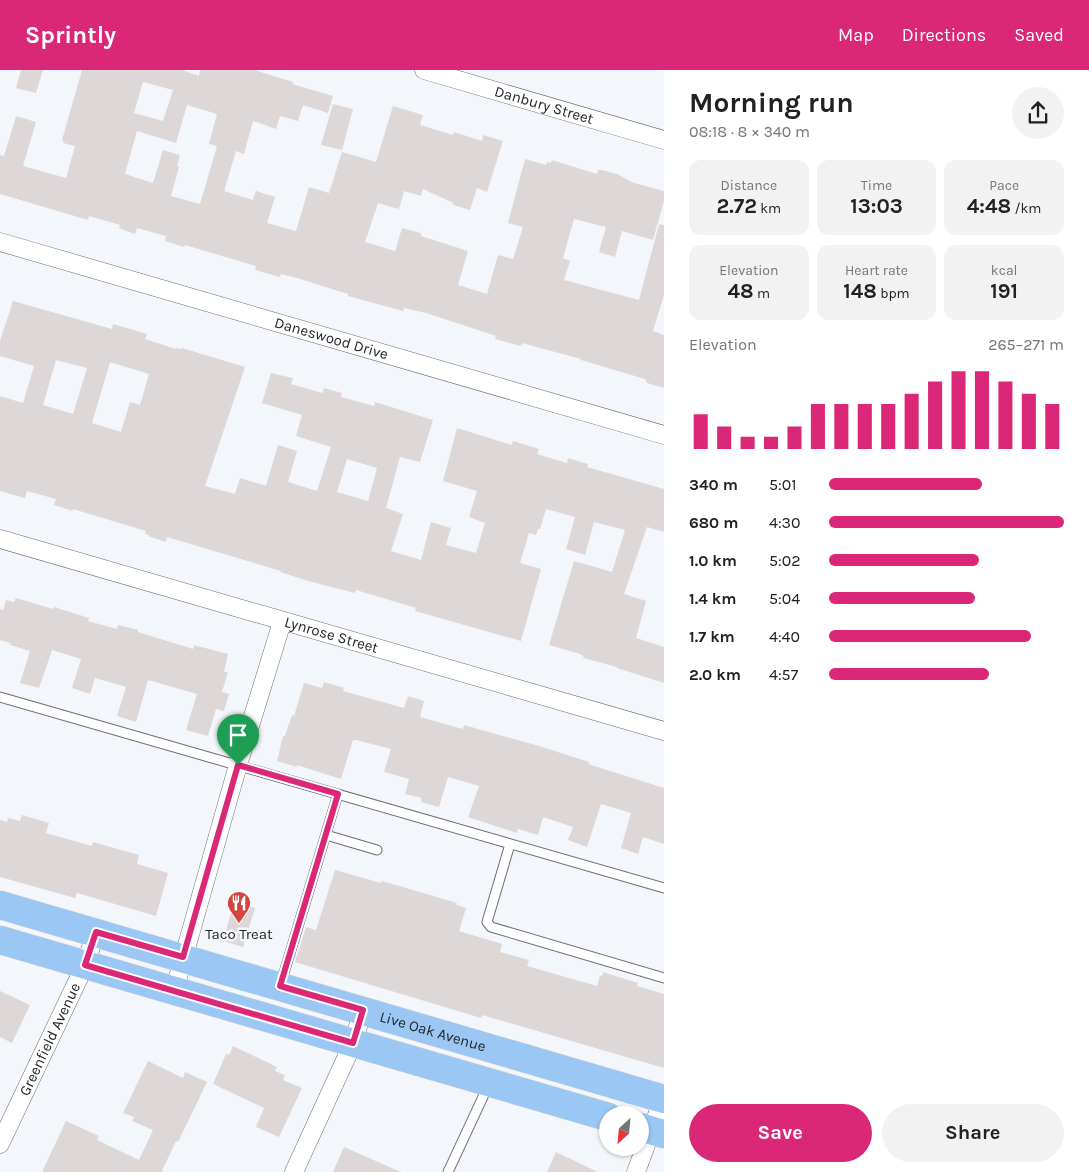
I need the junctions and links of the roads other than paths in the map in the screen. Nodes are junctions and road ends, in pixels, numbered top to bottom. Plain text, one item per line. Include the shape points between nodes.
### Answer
1 (424, 70) edge
2 (664, 140) edge
3 (0, 242) edge
4 (664, 435) edge
5 (0, 539) edge
6 (282, 622) junction
7 (0, 696) edge
8 (664, 731) edge
9 (238, 765) junction
10 (338, 794) junction
11 (326, 835) junction
12 (510, 844) junction
13 (378, 850) dead end
14 (664, 888) edge
15 (0, 904) edge
16 (96, 932) junction
17 (0, 940) edge
18 (183, 957) junction
19 (85, 965) junction
20 (664, 978) edge
21 (280, 986) junction
22 (174, 990) junction
23 (363, 1010) junction
24 (353, 1043) junction
25 (489, 1082) junction
26 (663, 1099) edge
27 (599, 1114) edge
28 (652, 1130) edge
29 (0, 1144) edge
30 (294, 1172) edge
31 (448, 1172) edge
32 (636, 1172) edge

1 - 2 street, Danbury Street
3 - 4 street, Daneswood Drive
5 - 6 street, Lynrose Street
6 - 8 street, Lynrose Street
6 - 9 street
7 - 9 lane
9 - 10 lane
9 - 18 street
10 - 11 lane
10 - 12 lane
11 - 13 lane
11 - 21 lane
12 - 14 lane
12 - 20 lane via 487,922 491,927
15 - 16 main road, Live Oak Avenue
16 - 18 main road, Live Oak Avenue
16 - 19 street, Greenfield Avenue
17 - 19 main road
18 - 21 main road, Live Oak Avenue
18 - 22 street
19 - 22 main road
19 - 29 street, Greenfield Avenue
21 - 23 main road, Live Oak Avenue
22 - 24 main road
23 - 24 street
23 - 26 main road, Live Oak Avenue
24 - 25 main road
24 - 30 street
25 - 27 main road
25 - 31 lane
26 - 28 street
28 - 32 street

